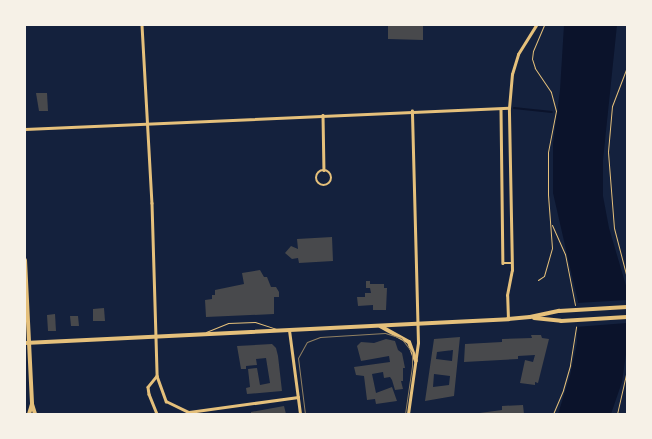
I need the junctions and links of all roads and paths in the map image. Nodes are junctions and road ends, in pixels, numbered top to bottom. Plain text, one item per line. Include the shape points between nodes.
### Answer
1 (142, 25) edge
2 (536, 25) edge
3 (544, 25) edge
4 (627, 67) edge
5 (509, 108) junction
6 (501, 109) junction
7 (412, 111) junction
8 (323, 115) junction
9 (147, 124) junction
10 (25, 129) edge
11 (324, 170) junction
12 (25, 260) edge
13 (512, 262) junction
14 (627, 278) edge
15 (538, 280) dead end
16 (627, 307) edge
17 (627, 317) edge
18 (530, 318) junction
19 (508, 319) junction
20 (418, 323) junction
21 (378, 325) junction
22 (280, 330) junction
23 (289, 330) junction
24 (201, 334) junction
25 (156, 336) junction
26 (27, 343) edge
27 (416, 361) junction
28 (627, 370) edge
29 (157, 376) junction
30 (298, 397) junction
31 (32, 404) junction
32 (189, 413) edge
33 (408, 413) edge
34 (29, 414) edge
35 (35, 414) edge
36 (157, 414) edge
37 (300, 414) edge
38 (617, 414) edge

1 - 9 street
2 - 5 street via 518,54 512,71
3 - 15 path via 532,51 532,59 551,92 556,111 548,152 552,248 544,276
4 - 14 path via 612,106 608,152 611,206
5 - 6 street
5 - 13 street
6 - 7 street
6 - 13 street via 503,263
7 - 8 street
7 - 20 street
8 - 9 street
8 - 11 street
9 - 10 street
9 - 25 street
11 - 11 street via 316,178 324,186 332,177
12 - 26 main road
13 - 19 street
16 - 18 main road via 566,311
17 - 18 main road via 566,321
18 - 19 main road
19 - 20 main road
20 - 21 main road
20 - 27 street
21 - 23 main road
21 - 27 main road via 409,342
22 - 23 main road
22 - 24 main road
22 - 24 lane via 255,322 228,324
23 - 30 street
24 - 25 main road
25 - 26 main road
25 - 29 street
26 - 31 main road
27 - 33 street
28 - 38 path
29 - 32 street via 166,401
29 - 36 street via 148,387 148,394
30 - 32 street
30 - 37 street
31 - 34 main road
31 - 35 main road

